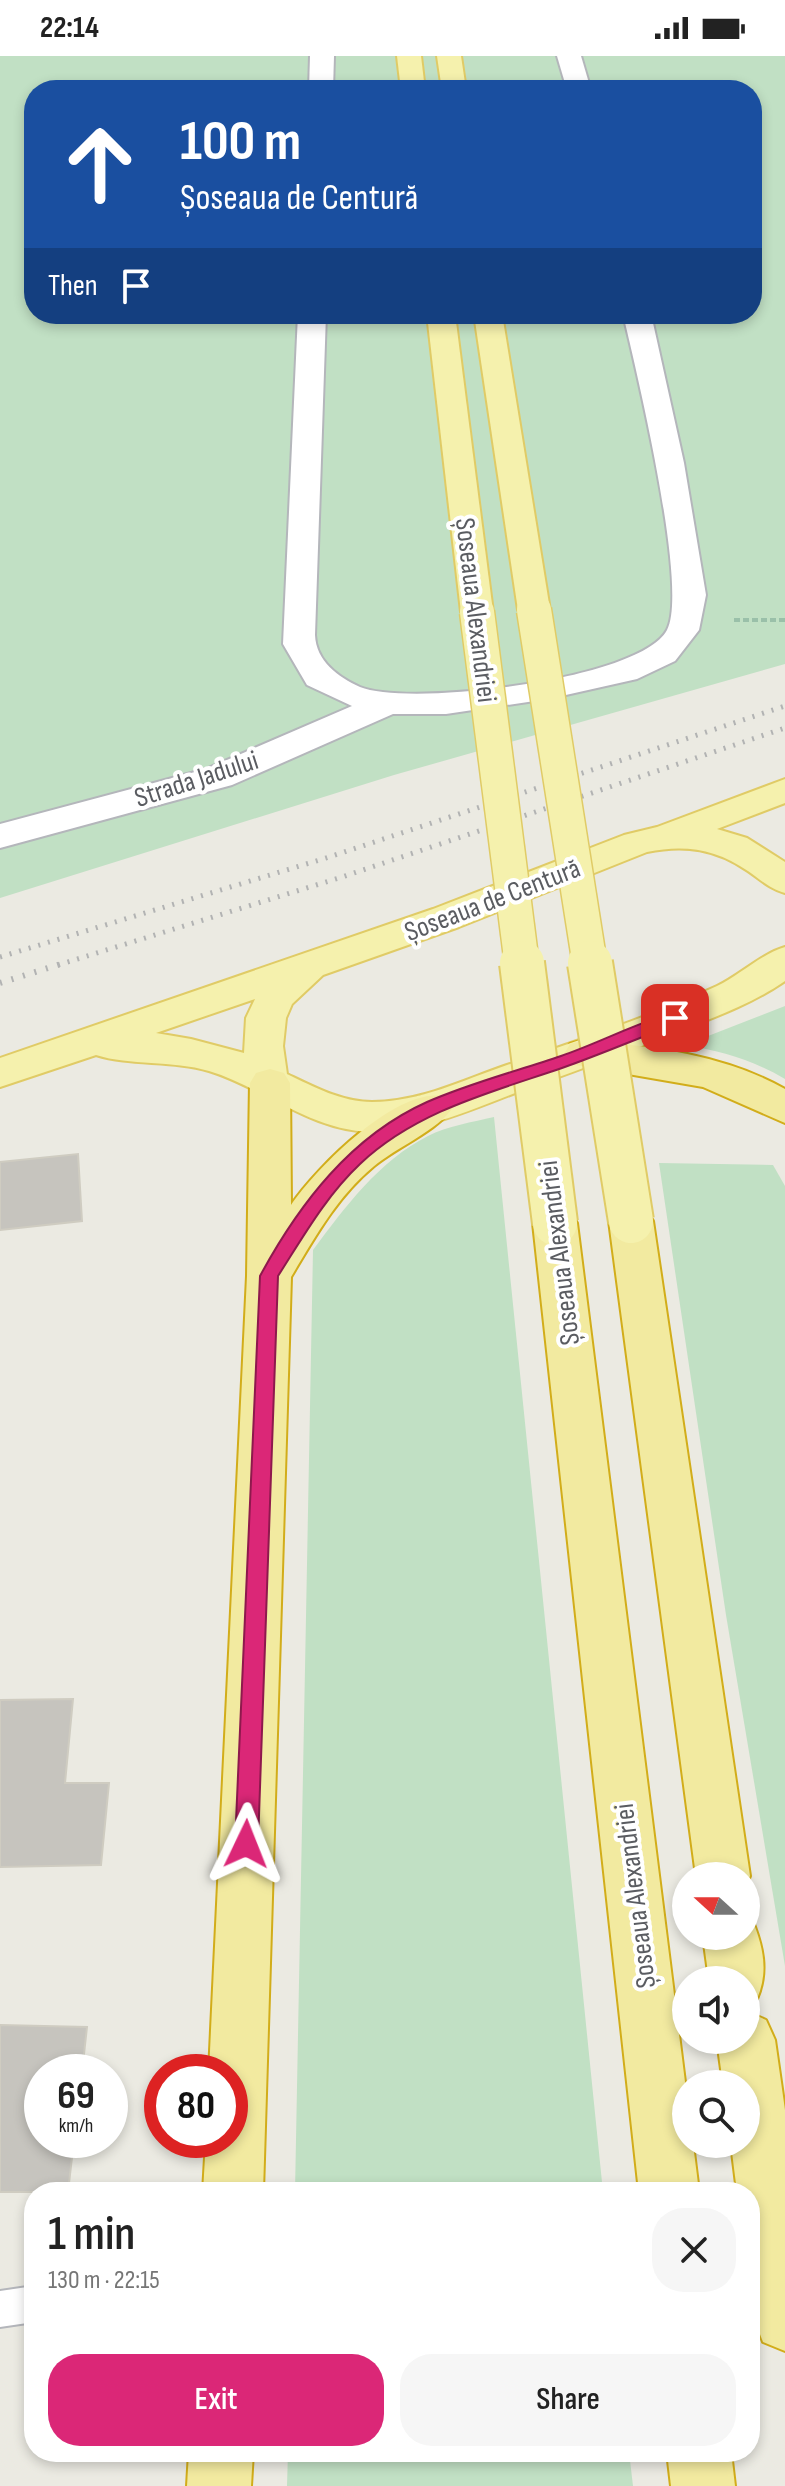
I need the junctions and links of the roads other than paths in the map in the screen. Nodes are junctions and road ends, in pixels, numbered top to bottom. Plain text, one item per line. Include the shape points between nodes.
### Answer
1 (322, 56) edge
2 (409, 56) edge
3 (449, 56) edge
4 (569, 56) edge
5 (321, 80) edge
6 (412, 80) edge
7 (453, 80) edge
8 (576, 80) edge
9 (311, 324) edge
10 (442, 324) edge
11 (490, 324) edge
12 (639, 324) edge
13 (387, 704) junction
14 (785, 790) edge
15 (667, 835) junction
16 (0, 836) edge
17 (785, 881) edge
18 (785, 960) edge
19 (317, 964) junction
20 (67, 1050) junction
21 (584, 1054) junction
22 (0, 1073) edge
23 (269, 1081) junction
24 (432, 1107) junction
25 (785, 1108) edge
26 (631, 1221) joint
27 (555, 1223) joint
28 (269, 1276) junction
29 (721, 1862) edge
30 (748, 2054) edge
31 (233, 2182) edge
32 (668, 2182) edge
33 (24, 2305) edge
34 (0, 2309) edge
35 (785, 2320) edge
36 (220, 2462) edge
37 (700, 2462) edge
38 (219, 2486) edge
39 (703, 2486) edge

1 - 5 street
2 - 6 main road
3 - 7 main road
4 - 8 street
9 - 13 street via 298,590 300,647 312,670 330,685
10 - 27 main road, Șoseaua Alexandriei, bridge
11 - 26 main road, Șoseaua Alexandriei, bridge
12 - 13 street via 681,527 688,618 678,640 646,665 568,685 441,706
13 - 16 street, Strada Jadului via 219,777
14 - 15 main road, Șoseaua de Centură
15 - 17 main road, Șoseaua de Centură via 706,837 732,846
15 - 19 main road, Șoseaua de Centură
18 - 21 main road, Șoseaua de Centură via 744,990
19 - 20 main road, Șoseaua de Centură
19 - 23 main road, Șoseaua de Centură via 288,983 263,1021 261,1043
20 - 22 main road, Șoseaua de Centură
20 - 23 main road, Șoseaua de Centură via 104,1045 176,1049 221,1058
21 - 24 main road, Șoseaua de Centură
21 - 25 highway via 682,1068 766,1095
23 - 24 main road, Șoseaua de Centură via 341,1112 370,1117
23 - 28 highway
24 - 28 highway via 336,1177
26 - 29 highway, Șoseaua Alexandriei
27 - 32 highway, Șoseaua Alexandriei
28 - 31 highway
30 - 35 highway
33 - 34 lane
36 - 38 highway
37 - 39 highway

